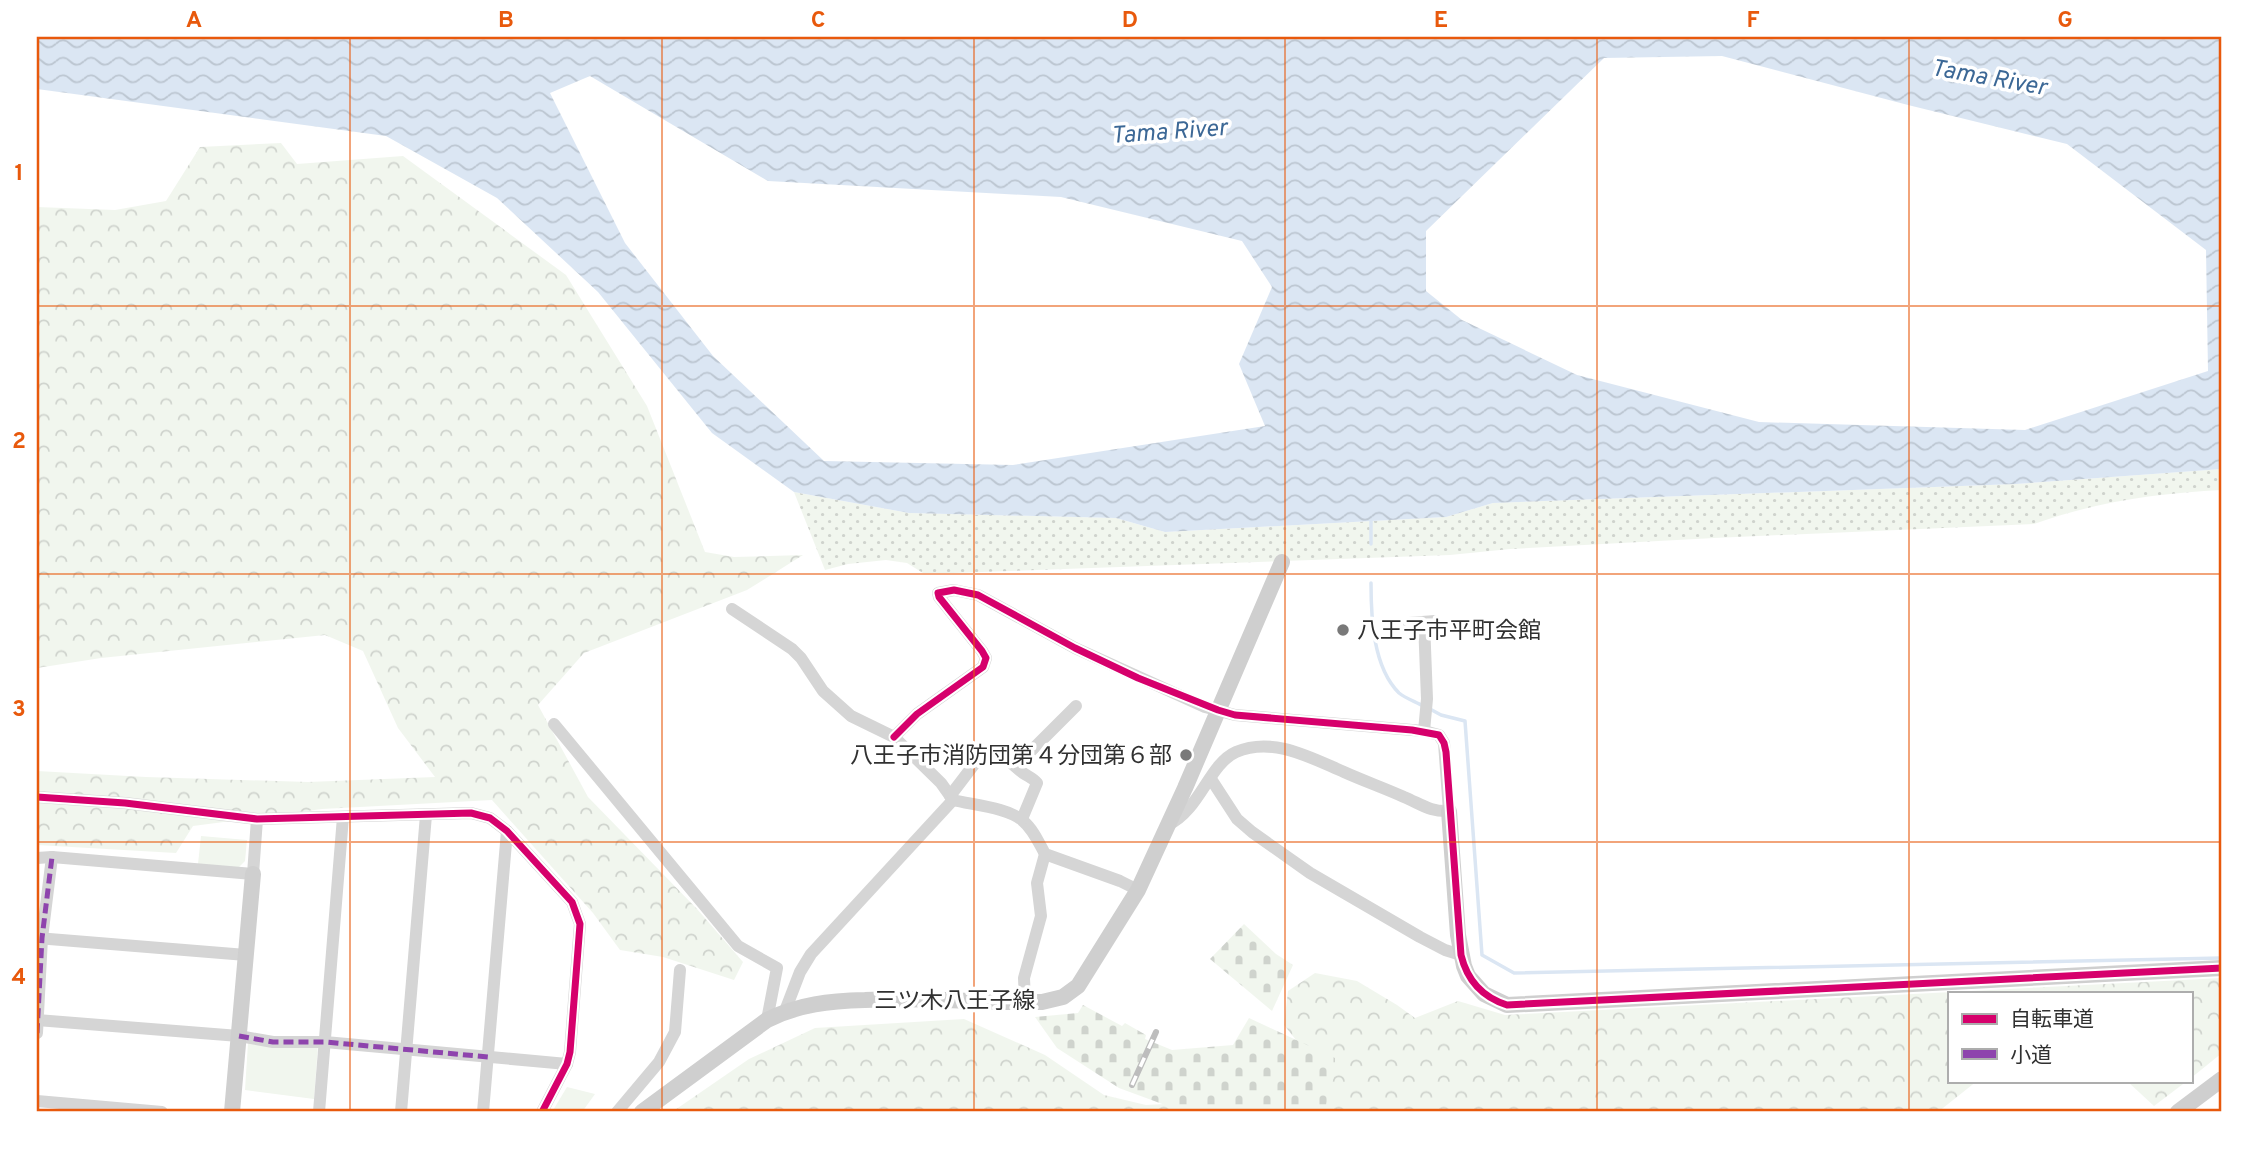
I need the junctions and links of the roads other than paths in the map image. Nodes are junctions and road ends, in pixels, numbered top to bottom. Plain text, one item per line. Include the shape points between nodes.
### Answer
1 (1282, 562) dead end
2 (732, 609) dead end
3 (1409, 623) dead end
4 (1076, 706) dead end
5 (1219, 710) junction
6 (555, 724) dead end
7 (1425, 726) junction
8 (894, 737) junction
9 (1016, 766) junction
10 (1211, 779) junction
11 (37, 797) edge
12 (952, 798) junction
13 (1449, 811) junction
14 (426, 815) junction
15 (343, 817) junction
16 (257, 819) junction
17 (1021, 819) junction
18 (1168, 825) junction
19 (507, 831) junction
20 (1045, 854) junction
21 (52, 857) junction
22 (37, 858) edge
23 (253, 874) junction
24 (1138, 890) junction
25 (39, 938) edge
26 (246, 955) junction
27 (1461, 955) junction
28 (2222, 968) edge
29 (680, 970) dead end
30 (1025, 1002) junction
31 (785, 1011) junction
32 (767, 1020) junction
33 (37, 1025) edge
34 (239, 1036) junction
35 (325, 1042) junction
36 (406, 1050) junction
37 (488, 1057) junction
38 (567, 1064) junction
39 (2222, 1079) edge
40 (37, 1101) edge
41 (162, 1112) edge
42 (232, 1112) edge
43 (319, 1112) edge
44 (401, 1112) edge
45 (483, 1112) edge
46 (542, 1112) edge
47 (617, 1112) edge
48 (642, 1112) edge
49 (2178, 1112) edge

1 - 5 street, 三ツ木八王子線
2 - 8 street via 792,649 823,691 851,716
3 - 7 street via 1429,621
4 - 9 street
5 - 7 street via 1236,715
5 - 8 street via 1075,648 978,595 947,591 938,593 939,597 982,651 986,658 983,667 917,714
5 - 18 street, 三ツ木八王子線
6 - 32 street via 738,946 777,968
7 - 13 street via 1444,743
8 - 12 street
9 - 12 street via 989,750
9 - 17 street via 1038,783
10 - 13 street via 1234,753 1268,746 1309,757 1435,812
10 - 18 street via 1181,820
10 - 27 street via 1237,819 1310,873 1429,942
11 - 16 street
12 - 17 street
12 - 31 street via 811,954
13 - 27 street
14 - 15 street
14 - 19 street via 471,813 490,818
14 - 36 street
15 - 16 street
15 - 35 street
16 - 23 street
17 - 20 street
18 - 24 street, 三ツ木八王子線
19 - 37 street
19 - 38 street via 566,895 578,916 580,942
20 - 24 street
20 - 30 street via 1037,883 1041,916 1024,978
21 - 22 street
21 - 23 street
21 - 25 street
23 - 26 street
24 - 30 street, 三ツ木八王子線 via 1078,986 1063,997
25 - 26 street
25 - 33 street
26 - 34 street
27 - 28 street via 1468,976 1484,994 1496,1002 1518,1006
29 - 47 street via 675,1032 659,1062
30 - 31 street, 三ツ木八王子線 via 897,998 825,1002
31 - 32 street, 三ツ木八王子線
32 - 48 street, 三ツ木八王子線
33 - 34 street
34 - 35 street via 273,1042
34 - 42 street
35 - 36 street
35 - 43 street
36 - 37 street
36 - 44 street
37 - 38 street
37 - 45 street
38 - 46 street
39 - 49 street
40 - 41 street

